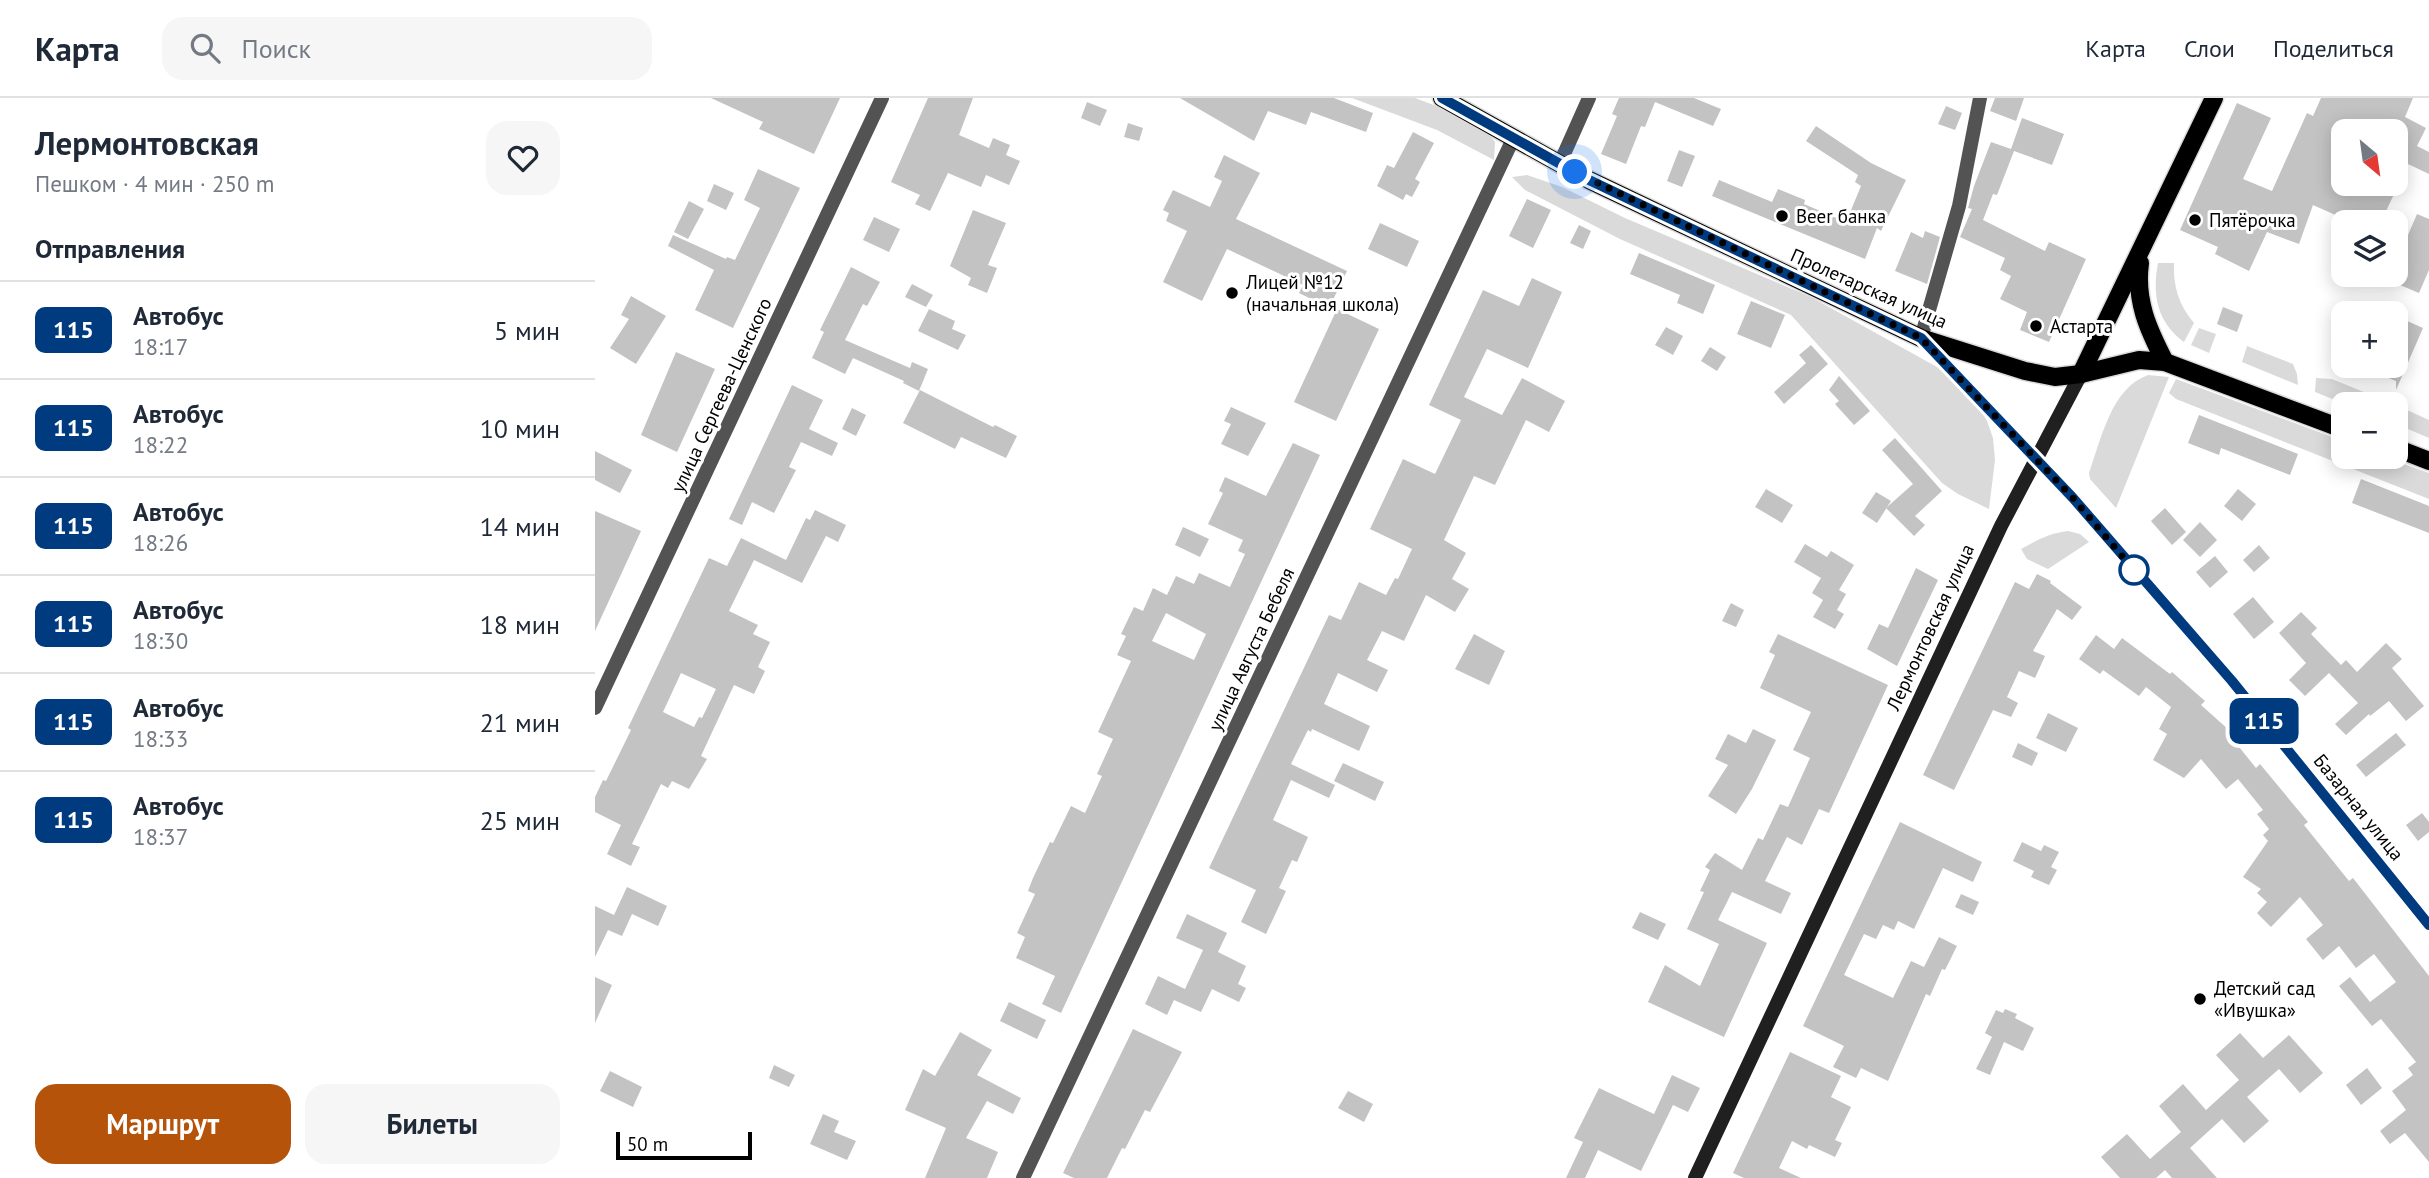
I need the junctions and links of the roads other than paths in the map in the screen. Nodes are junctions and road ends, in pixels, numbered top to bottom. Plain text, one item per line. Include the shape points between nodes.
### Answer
1 (881, 98) edge
2 (1442, 98) edge
3 (1589, 98) edge
4 (1980, 98) edge
5 (2214, 98) edge
6 (1514, 137) junction
7 (1560, 163) junction
8 (2142, 250) junction
9 (1921, 338) junction
10 (2165, 362) junction
11 (2081, 374) junction
12 (2331, 424) edge
13 (2408, 453) edge
14 (2036, 460) junction
15 (2429, 461) edge
16 (595, 708) edge
17 (2429, 925) edge
18 (1023, 1178) edge
19 (1695, 1178) edge

1 - 16 street, улица Сергеева-Ценского
2 - 6 main road, Пролетарская улица
3 - 7 street
4 - 9 street via 1959,206
5 - 8 main road, Лермонтовская улица
6 - 7 main road, Пролетарская улица
6 - 18 street, улица Августа Бебеля
7 - 9 main road, Пролетарская улица
8 - 10 main road via 2140,303
8 - 11 main road, Лермонтовская улица
9 - 11 main road, Пролетарская улица via 2025,371 2055,377
9 - 14 main road, Базарная улица
10 - 11 main road, Пролетарская улица via 2139,360
10 - 12 main road, Пролетарская улица
11 - 14 main road, Лермонтовская улица
13 - 15 main road
14 - 17 main road, Базарная улица via 2232,681
14 - 19 main road, Лермонтовская улица

